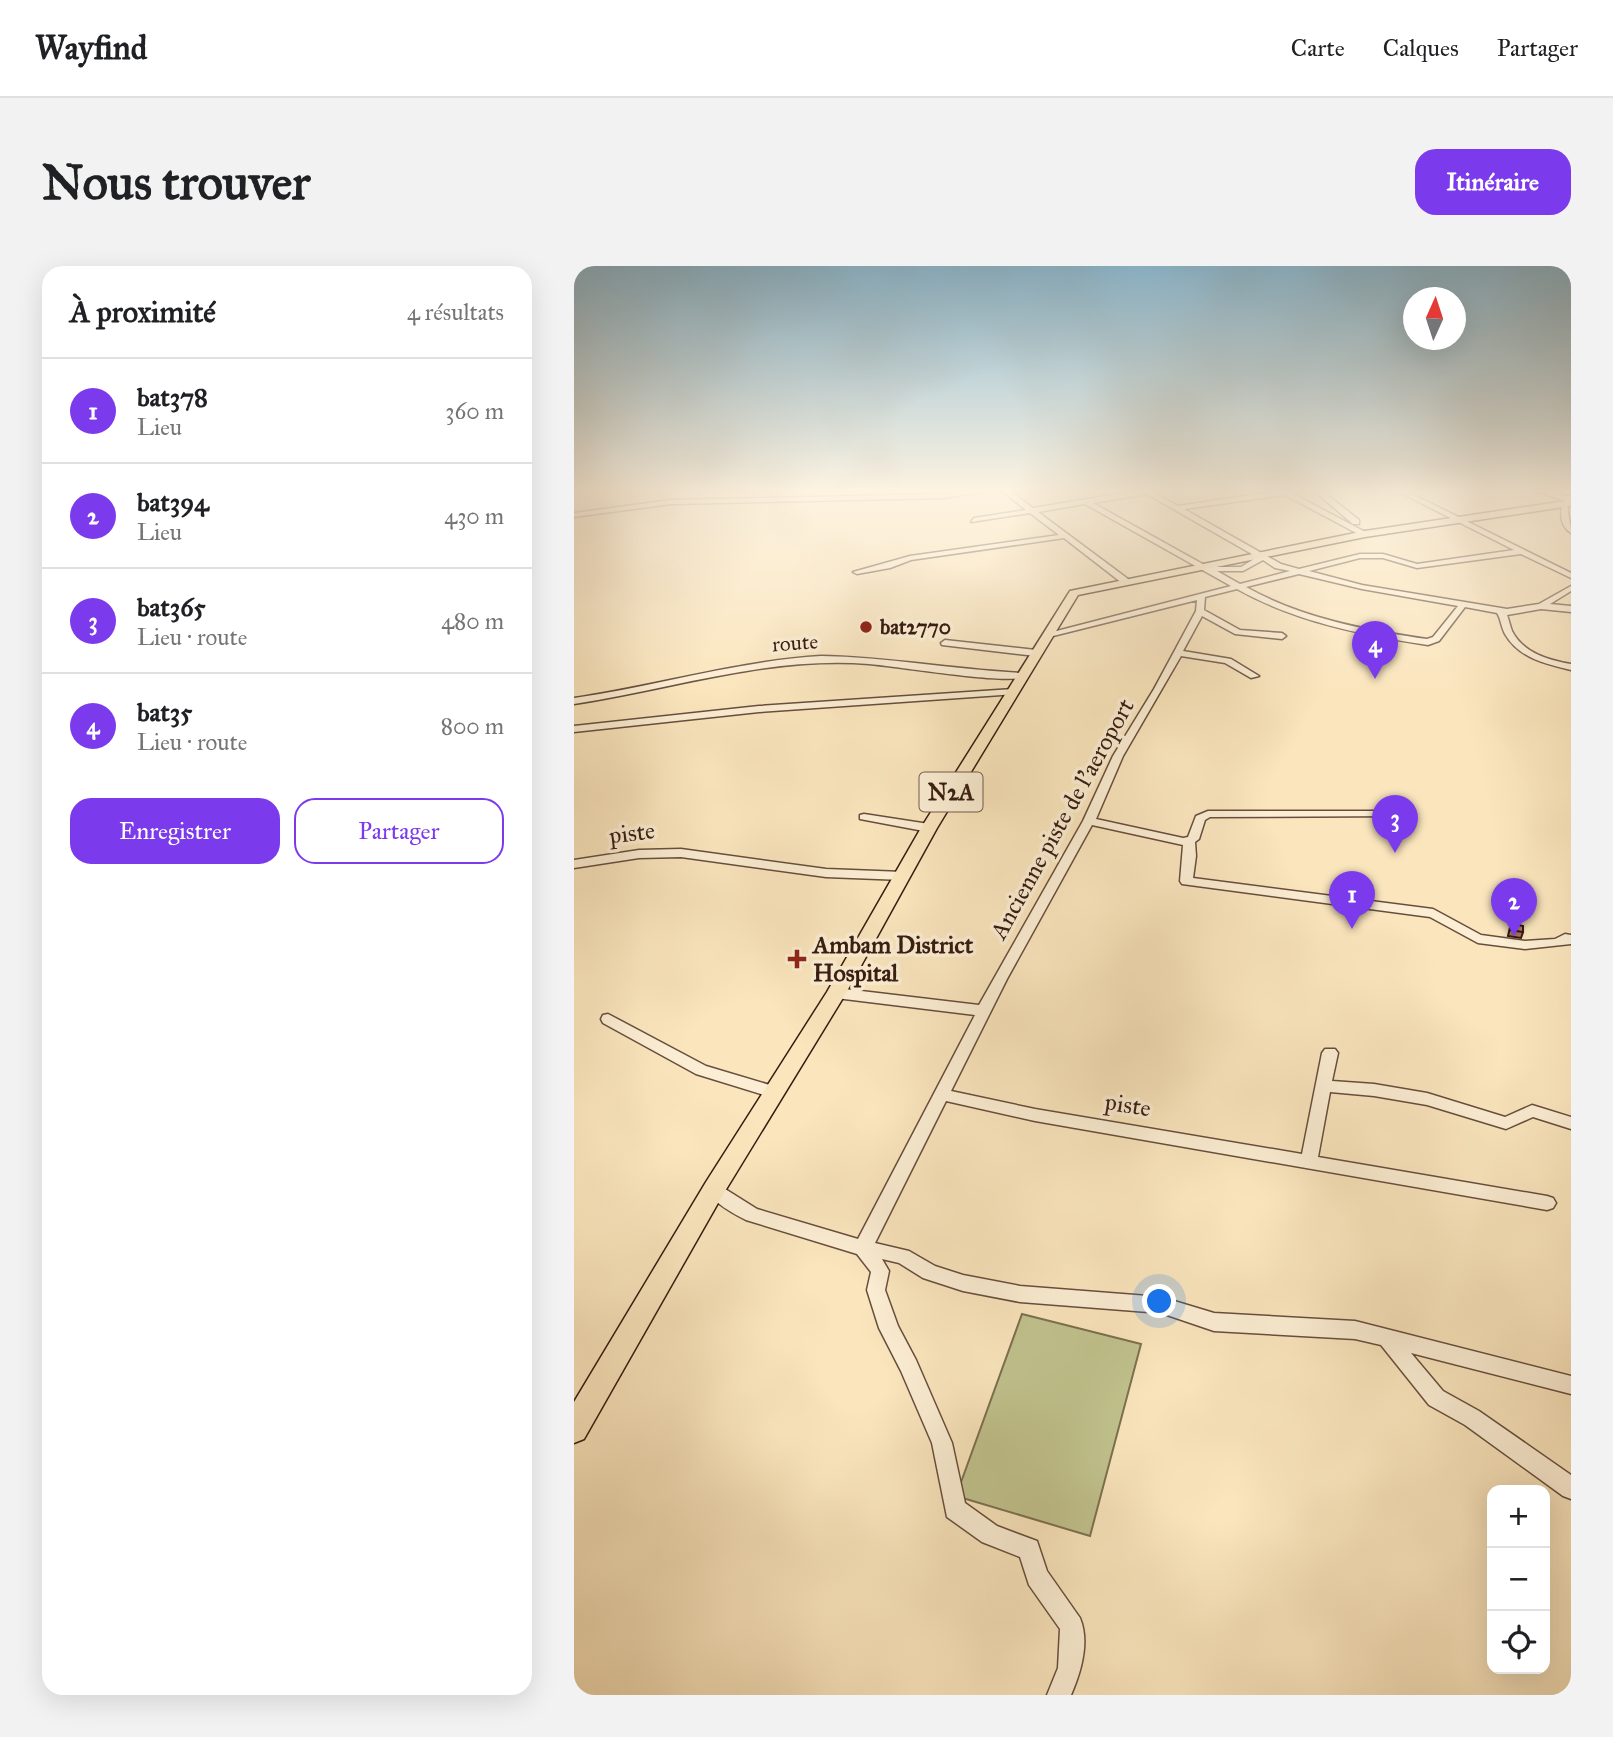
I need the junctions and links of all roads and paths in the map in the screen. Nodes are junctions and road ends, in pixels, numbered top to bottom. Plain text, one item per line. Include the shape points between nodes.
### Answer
1 (919, 557) edge
2 (1092, 557) edge
3 (1181, 557) edge
4 (1259, 557) edge
5 (1263, 557) edge
6 (1361, 557) edge
7 (1388, 557) edge
8 (1485, 557) edge
9 (1529, 557) edge
10 (1201, 568) junction
11 (857, 572) dead end
12 (1298, 572) junction
13 (1571, 576) edge
14 (1125, 581) junction
15 (1237, 587) junction
16 (1571, 588) edge
17 (1201, 603) junction
18 (1462, 606) junction
19 (1541, 606) junction
20 (1571, 609) edge
21 (1501, 612) junction
22 (1049, 634) junction
23 (1282, 636) dead end
24 (945, 643) dead end
25 (1036, 653) junction
26 (1178, 653) junction
27 (1571, 667) edge
28 (1023, 676) junction
29 (1254, 676) dead end
30 (1013, 692) junction
31 (574, 701) edge
32 (574, 729) edge
33 (1400, 813) dead end
34 (864, 817) dead end
35 (1089, 821) junction
36 (929, 828) junction
37 (1189, 842) junction
38 (574, 864) edge
39 (903, 876) junction
40 (1571, 940) edge
41 (836, 993) junction
42 (985, 1011) junction
43 (608, 1019) dead end
44 (1330, 1053) dead end
45 (1324, 1086) junction
46 (774, 1092) junction
47 (940, 1094) junction
48 (1571, 1123) edge
49 (1309, 1161) junction
50 (714, 1189) junction
51 (1547, 1203) dead end
52 (863, 1248) junction
53 (1385, 1336) junction
54 (1571, 1385) edge
55 (574, 1429) edge
56 (1571, 1488) edge
57 (1059, 1695) edge

1 - 11 street
2 - 14 street
3 - 10 street
4 - 10 highway, N2A
5 - 12 street
6 - 12 street
7 - 8 street via 1417,566
9 - 13 street
10 - 14 highway, N2A
10 - 15 street
12 - 15 street
12 - 18 street
14 - 22 highway, N2A via 1074,593
15 - 17 street
15 - 18 street via 1310,618 1422,642 1436,639
16 - 19 street
17 - 22 street
17 - 23 street via 1238,632
17 - 26 street, Ancienne piste de l'aeroport
18 - 21 street
19 - 20 street
19 - 21 street
21 - 27 street via 1507,630 1522,649 1541,660
22 - 25 highway, N2A
24 - 25 street
25 - 28 highway, N2A
26 - 29 street via 1228,660
26 - 35 street, Ancienne piste de l'aeroport via 1118,756
28 - 30 highway, N2A
28 - 31 street, route via 854,660 800,660
30 - 32 street via 759,709
30 - 36 highway, N2A
33 - 37 street via 1208,814 1200,818
34 - 36 street
35 - 37 street
35 - 42 street, Ancienne piste de l'aeroport
36 - 39 highway, N2A
37 - 40 street via 1186,881 1433,912 1478,939 1525,945
38 - 39 street, piste via 681,853 825,873
39 - 41 highway, N2A
41 - 42 street
41 - 46 highway, N2A
42 - 47 street, Ancienne piste de l'aeroport
43 - 46 street via 701,1070
44 - 45 street
45 - 48 street via 1427,1099 1506,1123 1532,1111
45 - 49 street
46 - 50 highway, N2A
47 - 49 street, piste via 1035,1115
47 - 52 street, Ancienne piste de l'aeroport
49 - 51 street, piste
50 - 52 street via 752,1215
50 - 55 highway, N2A
52 - 53 street via 903,1256 929,1272 963,1283 1020,1294 1161,1305 1214,1322 1355,1330
52 - 57 street via 880,1271 876,1290 889,1328 942,1443 956,1509 990,1534 1029,1549 1037,1577 1072,1626 1070,1668
53 - 54 street
53 - 56 street via 1436,1398

